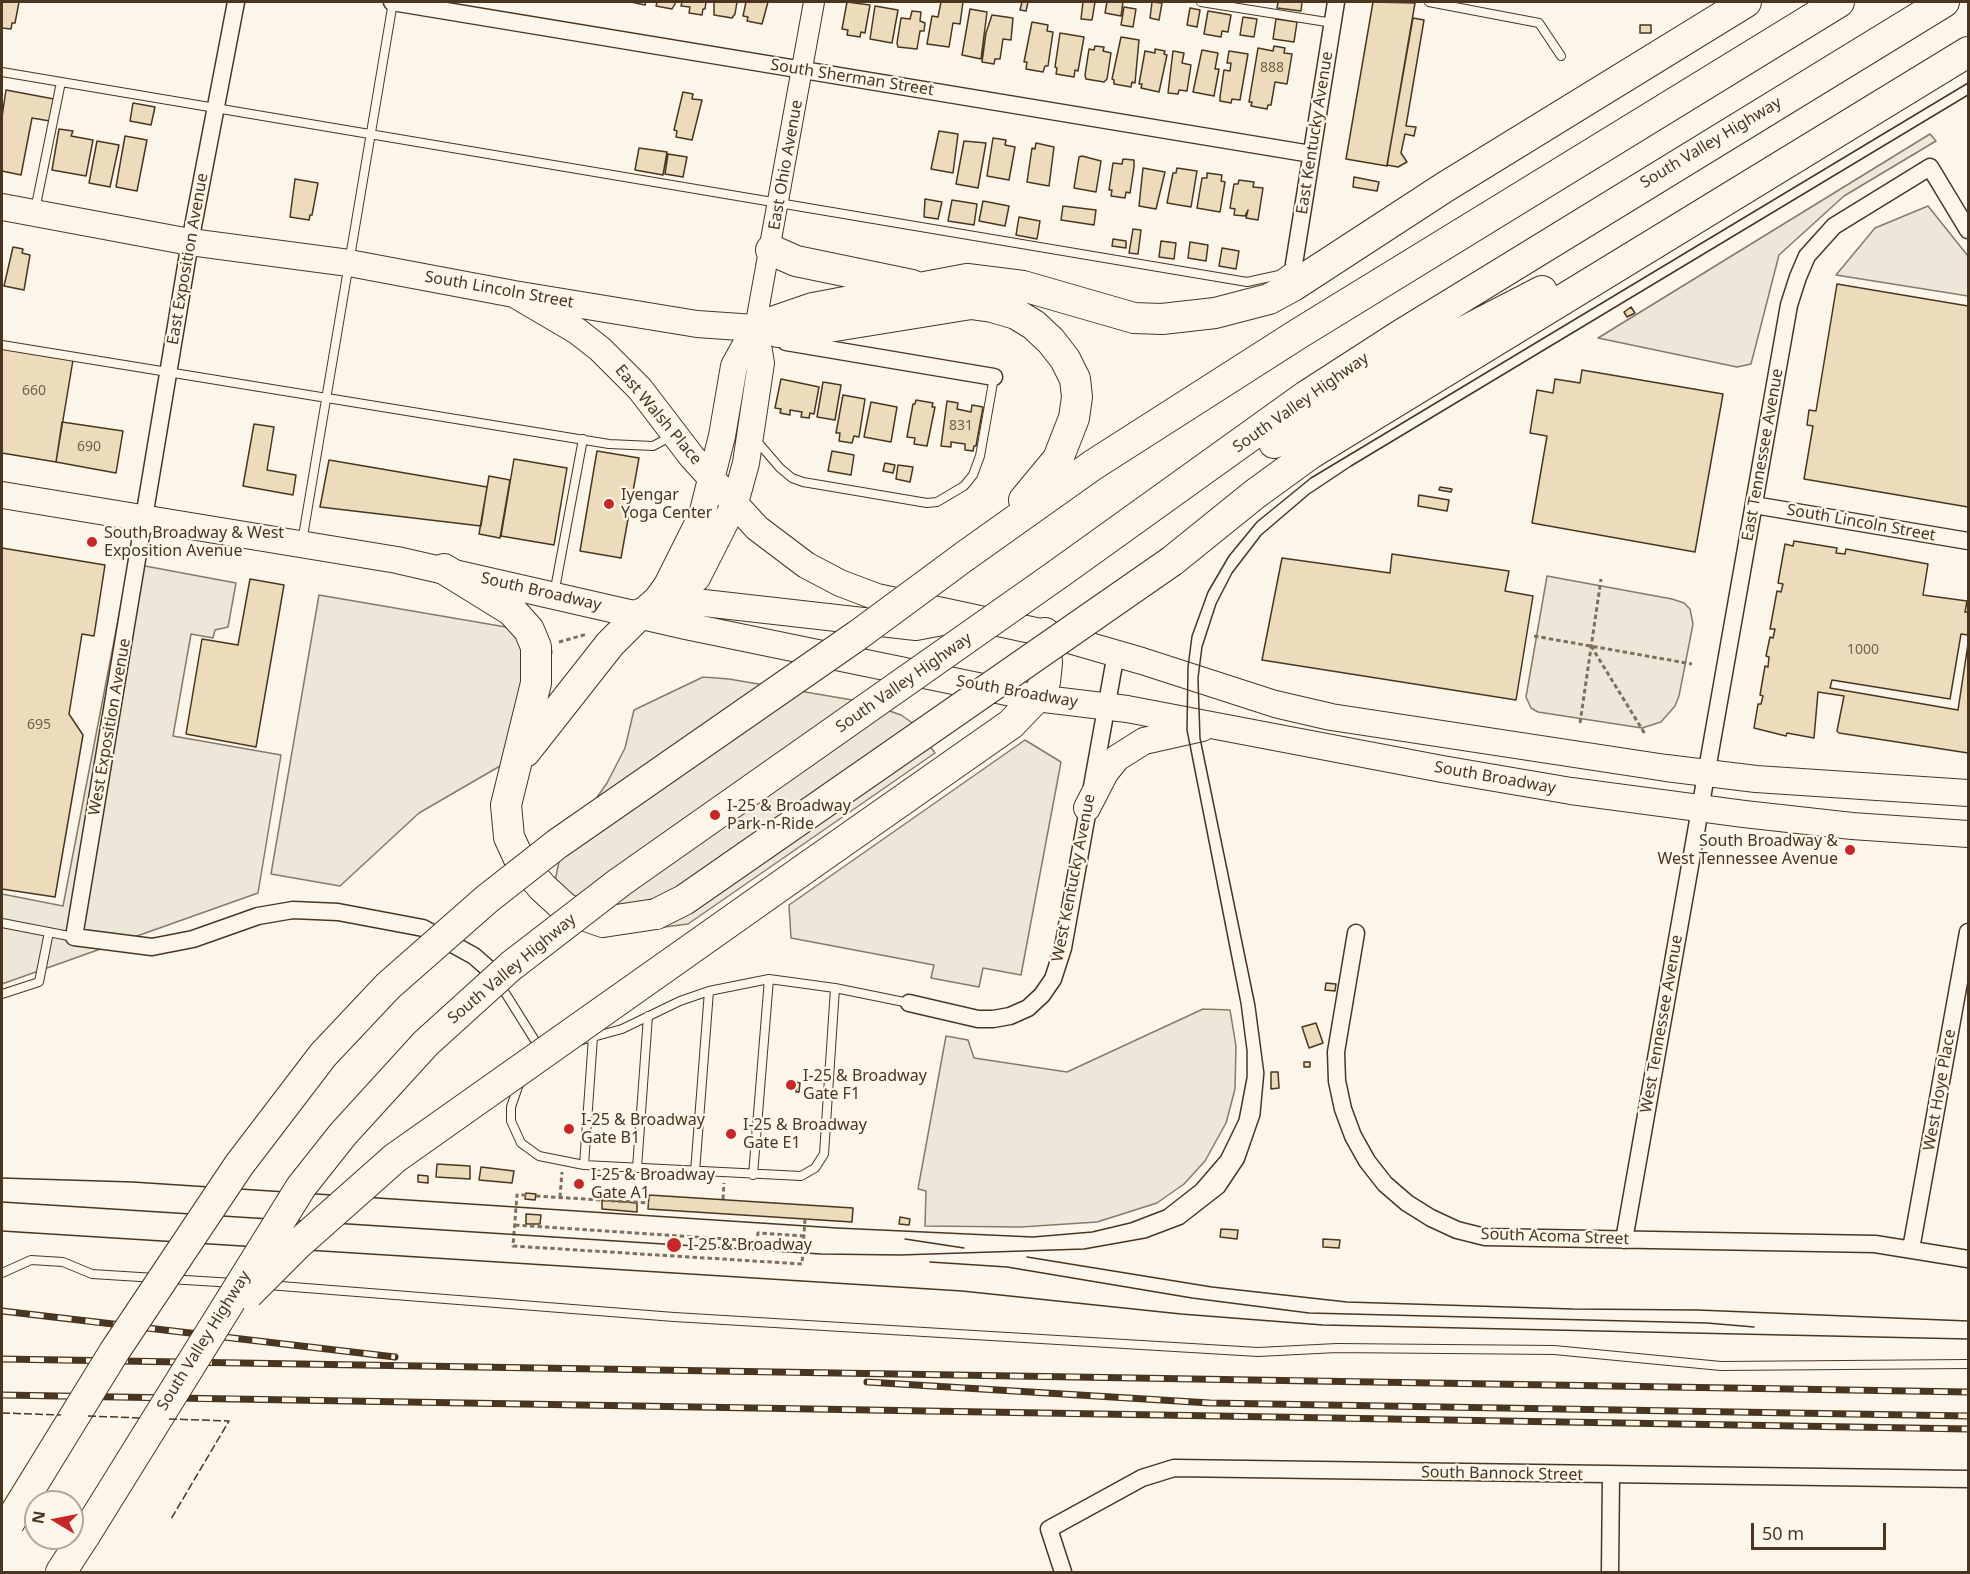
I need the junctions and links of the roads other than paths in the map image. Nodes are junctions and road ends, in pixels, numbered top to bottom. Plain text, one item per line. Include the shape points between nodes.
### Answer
1 (236, 2) edge
2 (393, 2) edge
3 (814, 2) edge
4 (1201, 2) edge
5 (1336, 2) edge
6 (1429, 2) edge
7 (1746, 2) edge
8 (1839, 2) edge
9 (1944, 2) edge
10 (1333, 23) junction
11 (1968, 52) edge
12 (1561, 56) dead end
13 (802, 70) junction
14 (2, 72) edge
15 (61, 82) junction
16 (214, 108) junction
17 (371, 134) junction
18 (1311, 154) junction
19 (1795, 158) junction
20 (779, 203) junction
21 (2, 207) edge
22 (34, 213) junction
23 (1968, 230) edge
24 (190, 242) junction
25 (771, 250) junction
26 (349, 263) junction
27 (1294, 264) joint
28 (926, 288) junction
29 (514, 294) junction
30 (755, 328) junction
31 (2, 345) edge
32 (168, 374) junction
33 (994, 377) joint
34 (326, 399) junction
35 (750, 433) junction
36 (675, 435) junction
37 (584, 439) junction
38 (711, 478) junction
39 (2, 495) edge
40 (735, 503) junction
41 (1754, 505) junction
42 (144, 518) junction
43 (1968, 541) edge
44 (1106, 542) junction
45 (302, 543) junction
46 (965, 556) junction
47 (444, 569) junction
48 (554, 594) junction
49 (649, 607) junction
50 (968, 617) junction
51 (1045, 633) junction
52 (1116, 653) junction
53 (1036, 698) junction
54 (1106, 706) junction
55 (1211, 725) junction
56 (516, 765) junction
57 (1707, 771) junction
58 (1968, 793) edge
59 (1087, 808) junction
60 (1700, 808) junction
61 (1968, 834) edge
62 (2, 923) edge
63 (49, 932) junction
64 (1968, 932) edge
65 (1356, 933) dead end
66 (74, 937) junction
67 (491, 970) joint
68 (769, 979) junction
69 (835, 988) junction
70 (709, 991) junction
71 (2, 994) edge
72 (909, 1003) joint
73 (648, 1016) junction
74 (593, 1037) junction
75 (534, 1039) junction
76 (584, 1166) junction
77 (637, 1168) junction
78 (695, 1172) junction
79 (753, 1175) junction
80 (1624, 1240) junction
81 (1911, 1249) junction
82 (1968, 1259) edge
83 (2, 1273) edge
84 (212, 1330) junction
85 (1968, 1364) edge
86 (1611, 1475) junction
87 (1968, 1479) edge
88 (5, 1529) edge
89 (63, 1572) edge
90 (1063, 1572) edge
91 (1610, 1572) edge

1 - 16 street, East Exposition Avenue
2 - 13 street, South Sherman Street
2 - 17 lane
3 - 13 street, East Ohio Avenue
4 - 10 lane
5 - 10 street, East Kentucky Avenue
6 - 12 lane via 1539,23
7 - 28 highway via 1269,299 1215,314 1162,319 1106,312 1000,282 967,279
8 - 46 highway via 1288,340 1093,465
9 - 44 highway, South Valley Highway via 1399,336 1306,396
10 - 18 street, East Kentucky Avenue
11 - 19 highway
13 - 18 street, South Sherman Street
13 - 20 street, East Ohio Avenue
14 - 15 lane
15 - 16 lane
15 - 22 lane
16 - 17 lane
16 - 24 street, East Exposition Avenue
17 - 20 lane
17 - 26 lane
18 - 27 street, East Kentucky Avenue
19 - 44 highway via 1424,352
19 - 56 highway, bridge via 1310,454 1172,561 684,900 656,914 603,922 566,909 542,887 520,861 509,837 506,805
20 - 25 street, East Ohio Avenue
20 - 27 lane via 1247,282 1279,275
21 - 22 main road, South Lincoln Street
22 - 24 main road, South Lincoln Street
23 - 41 street, East Tennessee Avenue via 1930,167 1850,214 1807,256 1790,305
24 - 26 main road, South Lincoln Street
24 - 32 street, East Exposition Avenue
25 - 28 highway via 796,261
25 - 30 street, East Ohio Avenue
26 - 29 main road, South Lincoln Street
26 - 34 lane
28 - 30 highway via 813,308
29 - 30 main road, South Lincoln Street via 698,324
29 - 36 main road, East Walsh Place via 600,349 640,390
30 - 33 street, South Lincoln Street via 783,342
30 - 35 main road, East Ohio Avenue via 761,363
30 - 38 main road, East Ohio Avenue via 734,366
30 - 46 highway via 783,333 804,331 971,304 992,307 1025,320 1051,341 1075,379 1074,418 1058,459 1017,508
31 - 32 lane
32 - 34 lane
32 - 42 street, East Exposition Avenue
33 - 35 lane via 973,475 964,486 937,502 792,478
34 - 37 lane
34 - 45 lane
35 - 40 main road, East Ohio Avenue
36 - 37 lane via 653,446
36 - 38 main road, East Walsh Place
37 - 48 lane
38 - 40 main road, East Walsh Place
38 - 49 main road, East Ohio Avenue via 690,544
39 - 42 main road, South Broadway
40 - 49 main road, East Ohio Avenue via 697,578
40 - 50 main road, South Broadway via 778,545 840,583 888,600
41 - 43 street, South Lincoln Street
41 - 57 street, East Tennessee Avenue
42 - 45 main road, South Broadway
42 - 66 street, West Exposition Avenue
44 - 84 highway, South Valley Highway, bridge via 620,882 511,966 426,1044 343,1134 301,1187
45 - 47 main road, South Broadway
46 - 88 highway, bridge via 557,844 444,934 380,994 323,1055 239,1165 114,1352
47 - 48 main road, South Broadway
47 - 56 highway via 512,610 533,638 538,666 536,683
48 - 49 main road, South Broadway
49 - 50 main road via 704,603 916,627
49 - 53 main road, South Broadway
49 - 56 highway via 610,644
50 - 51 main road, South Broadway
51 - 52 main road, South Broadway
51 - 53 highway via 1045,682
52 - 54 street, West Kentucky Avenue
52 - 57 main road, South Broadway via 1275,704 1331,717
53 - 54 main road, South Broadway
53 - 84 highway, bridge via 1011,724 395,1158 298,1244
54 - 55 main road, South Broadway
54 - 59 street, West Kentucky Avenue
55 - 59 main road via 1144,741 1117,758 1105,772
55 - 60 main road, South Broadway via 1524,783
57 - 58 main road, South Broadway via 1756,779
57 - 60 street, East Tennessee Avenue
59 - 72 street, West Kentucky Avenue via 1060,963 1042,995 1028,1008 993,1019
60 - 61 main road, South Broadway via 1852,826
60 - 80 street, West Tennessee Avenue
62 - 63 lane
63 - 66 lane
63 - 71 lane via 39,982
64 - 81 street, West Hoye Place
65 - 80 street, South Acoma Street via 1339,1024 1337,1081 1353,1136 1385,1184 1431,1218 1485,1237
66 - 67 street via 152,947 193,939 258,916 293,910 338,912 423,928
67 - 75 lane
68 - 69 lane
68 - 70 lane
68 - 79 lane
69 - 72 lane
69 - 79 lane via 822,1159 801,1176
70 - 73 lane
70 - 78 lane
73 - 74 lane
73 - 77 lane
74 - 75 lane
74 - 76 lane
75 - 76 lane via 511,1107 514,1133 539,1156
76 - 77 lane
77 - 78 lane
78 - 79 lane
80 - 81 street, South Acoma Street via 1875,1244
81 - 82 street, South Acoma Street
83 - 85 lane via 31,1260 63,1262 92,1274 674,1317 1258,1352 1337,1348 1554,1350 1721,1366
84 - 89 highway, South Valley Highway, bridge
86 - 87 street, South Bannock Street
86 - 90 street, South Bannock Street via 1174,1468 1142,1478 1049,1529
86 - 91 street

